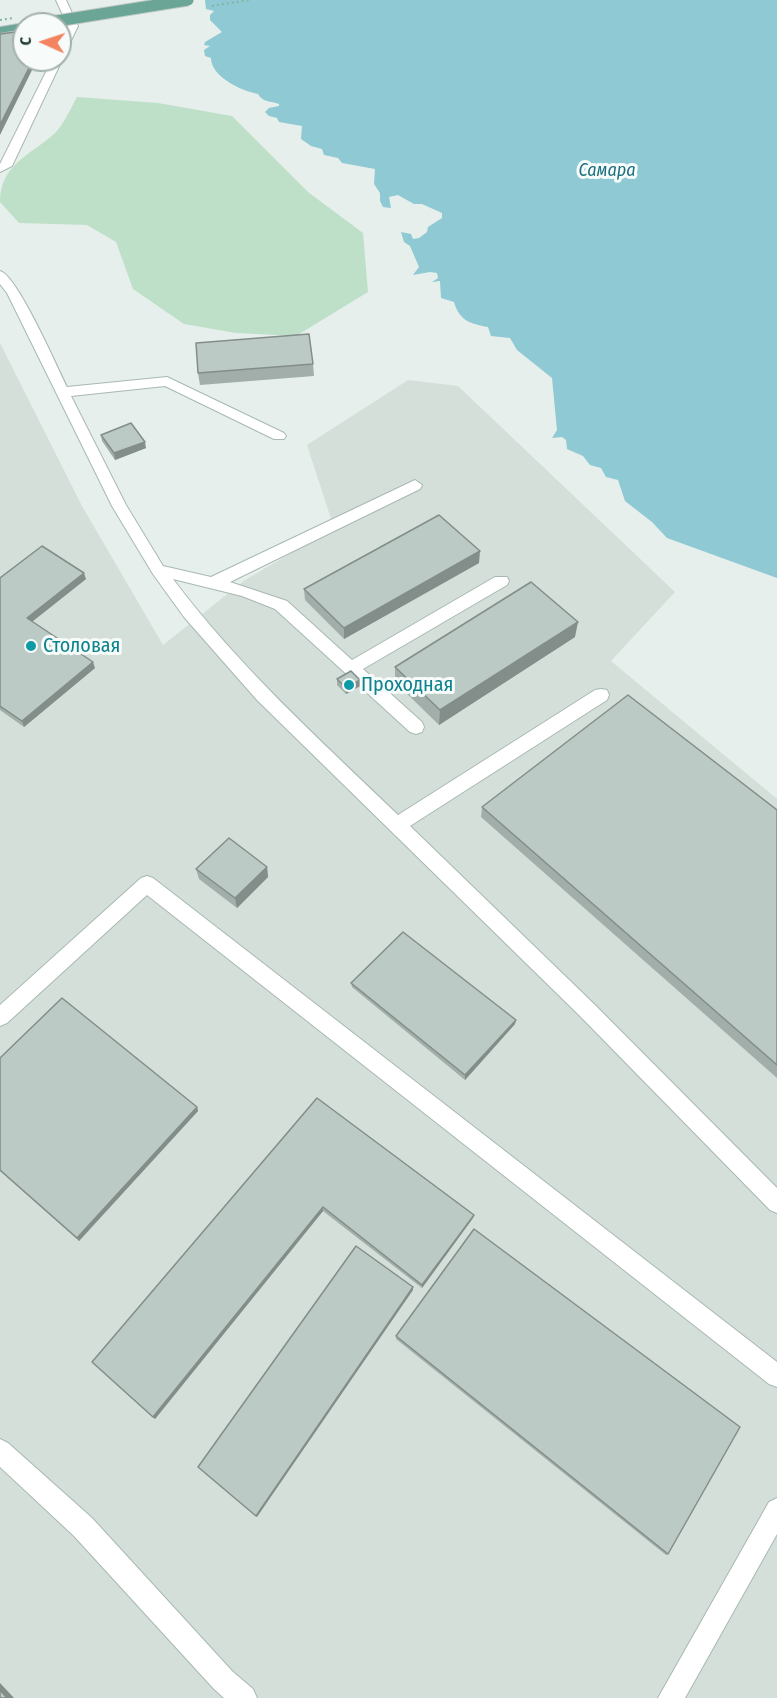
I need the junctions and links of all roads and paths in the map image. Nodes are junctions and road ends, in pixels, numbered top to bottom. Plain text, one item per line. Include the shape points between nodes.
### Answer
1 (188, 0) edge
2 (72, 19) edge
3 (51, 72) edge
4 (0, 168) edge
5 (0, 275) edge
6 (62, 392) junction
7 (279, 436) dead end
8 (415, 485) dead end
9 (158, 570) junction
10 (501, 581) dead end
11 (213, 583) junction
12 (351, 669) junction
13 (601, 695) dead end
14 (416, 728) dead end
15 (396, 826) junction
16 (0, 1017) edge
17 (777, 1203) edge
18 (777, 1376) edge
19 (0, 1451) edge
20 (777, 1510) edge
21 (243, 1698) edge
22 (670, 1698) edge

1 - 2 main road, bridge
3 - 4 street via 6,166
5 - 6 street via 13,292
6 - 7 street via 167,381
6 - 9 street via 119,506
8 - 11 street
9 - 11 street
9 - 15 street via 190,614 263,695
10 - 12 street
11 - 12 street via 281,605
12 - 14 street
13 - 15 street
15 - 17 street via 587,1010
16 - 18 street via 147,884
19 - 21 street via 83,1527
20 - 22 street

